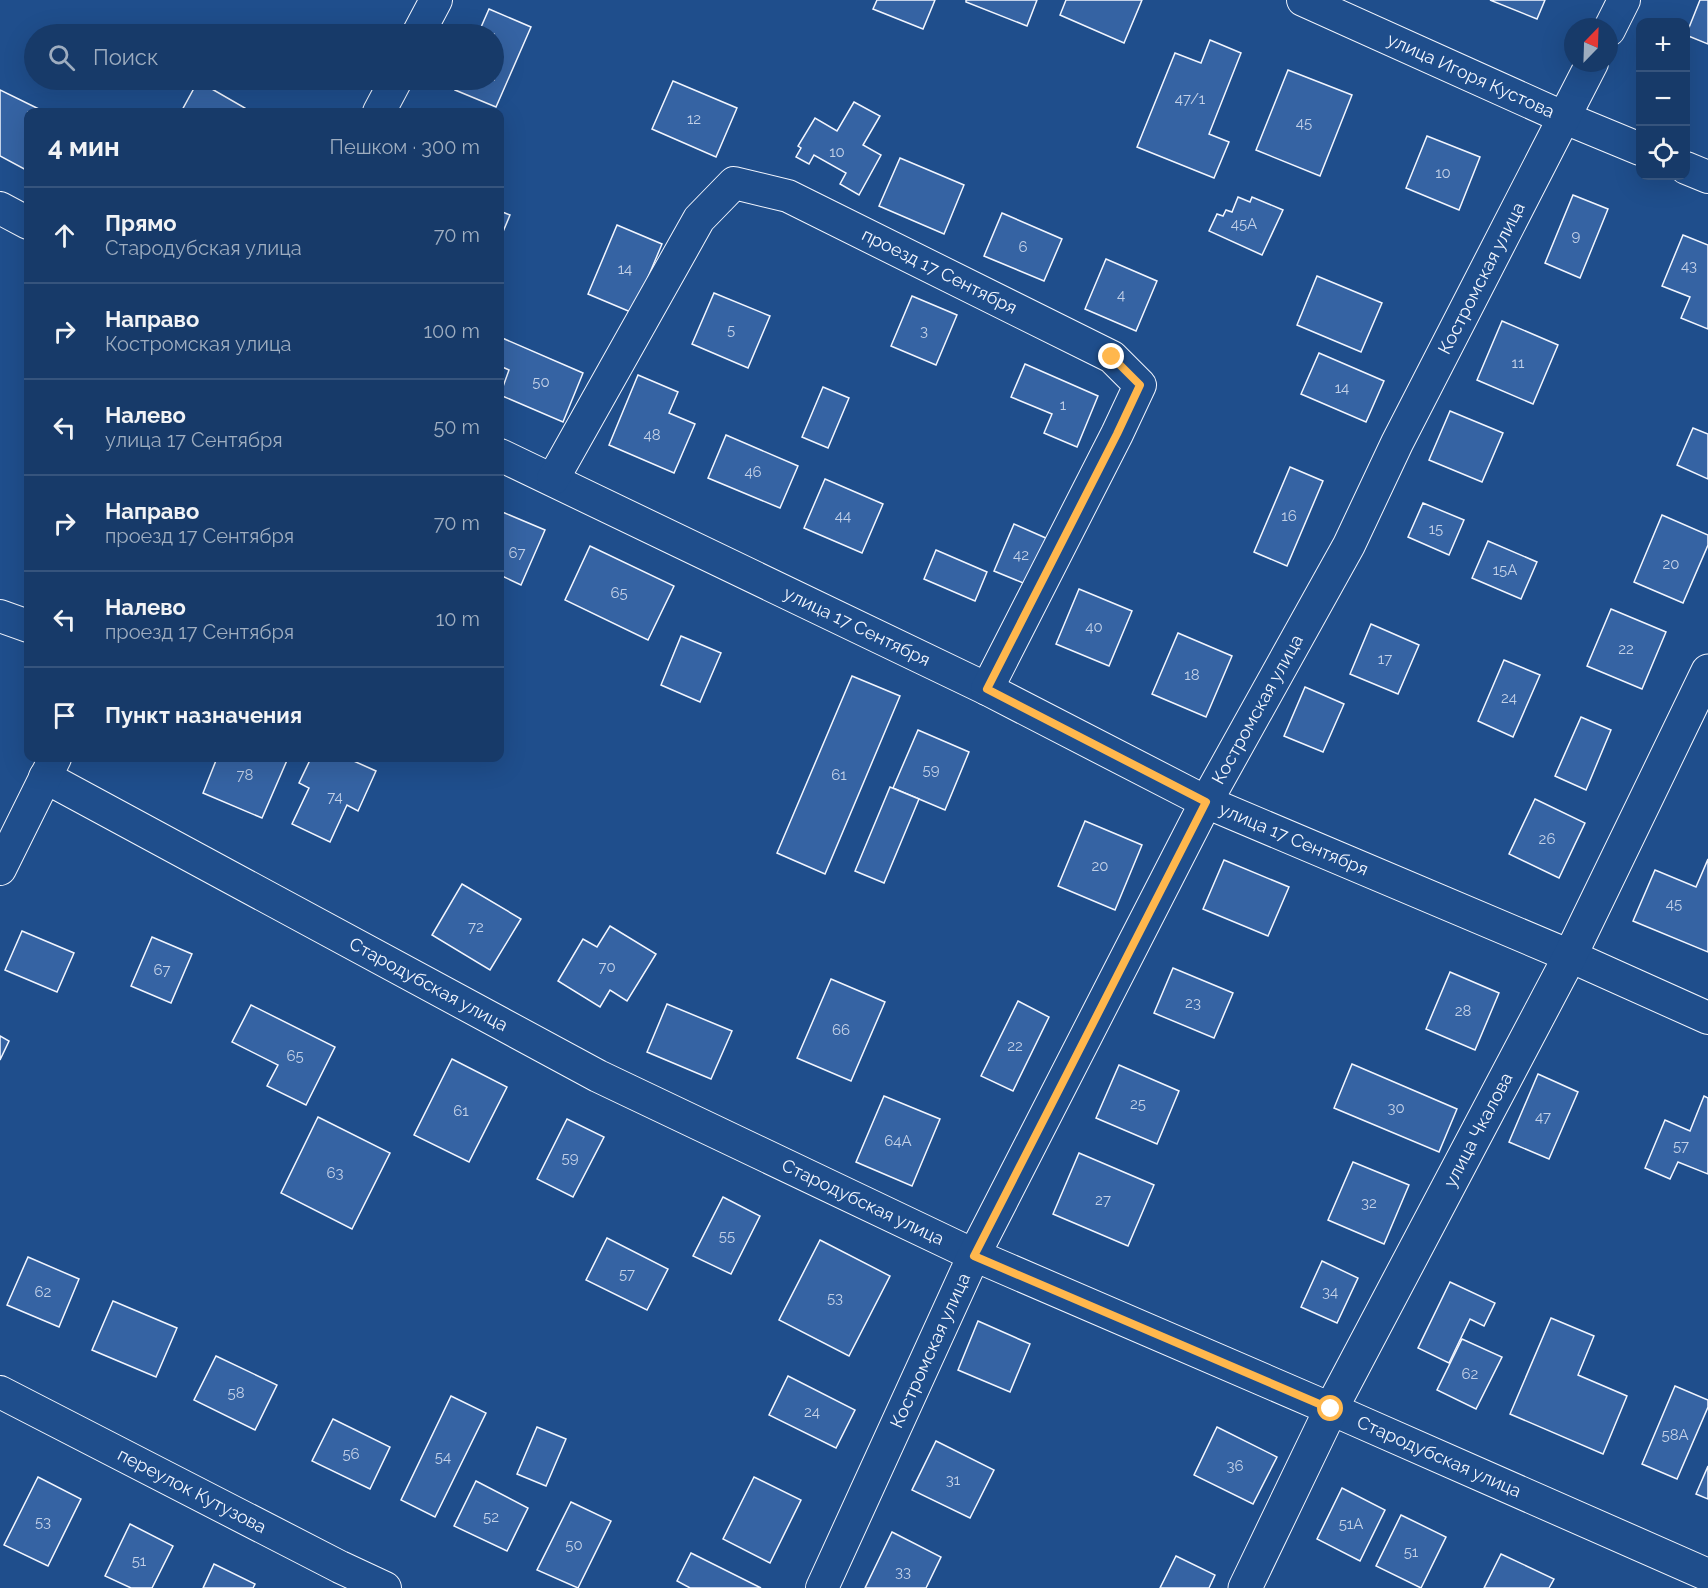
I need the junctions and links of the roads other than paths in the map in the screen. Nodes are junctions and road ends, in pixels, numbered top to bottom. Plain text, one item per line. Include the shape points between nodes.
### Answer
1 (436, 0) edge
2 (1304, 0) edge
3 (1624, 0) edge
4 (1615, 18) edge
5 (423, 24) edge
6 (1588, 72) edge
7 (391, 90) edge
8 (381, 108) edge
9 (1565, 118) junction
10 (1636, 147) edge
11 (1690, 170) edge
12 (1708, 177) edge
13 (0, 208) edge
14 (24, 221) edge
15 (504, 457) edge
16 (553, 480) junction
17 (0, 616) edge
18 (24, 625) edge
19 (1708, 671) edge
20 (987, 689) junction
21 (50, 767) edge
22 (1206, 802) junction
23 (0, 869) edge
24 (1570, 956) junction
25 (1708, 1018) edge
26 (974, 1256) junction
27 (0, 1392) edge
28 (1331, 1409) junction
29 (1708, 1575) edge
30 (385, 1588) edge
31 (822, 1588) edge
32 (1245, 1588) edge

1 - 5 street
2 - 9 street, улица Игоря Кустова
3 - 4 street
6 - 9 street, Костромская улица
7 - 8 street
9 - 10 street, улица Игоря Кустова
9 - 22 street, Костромская улица via 1397,443 1349,545
11 - 12 street
13 - 14 street
15 - 16 street, улица 17 Сентября
16 - 20 street, улица 17 Сентября
16 - 20 street, проезд 17 Сентября via 699,219 734,183 788,196 1112,357 1140,385
17 - 18 street
19 - 24 street, улица Чкалова
20 - 22 street, улица 17 Сентября
21 - 23 street
21 - 26 street, Стародубская улица via 598,1076
22 - 24 street, улица 17 Сентября
22 - 26 street, Костромская улица
24 - 25 street, улица 17 Сентября
24 - 28 street, улица Чкалова
26 - 28 street, Стародубская улица
26 - 31 street, Костромская улица
27 - 30 street, переулок Кутузова
28 - 29 street, Стародубская улица
28 - 32 street, улица Чкалова

